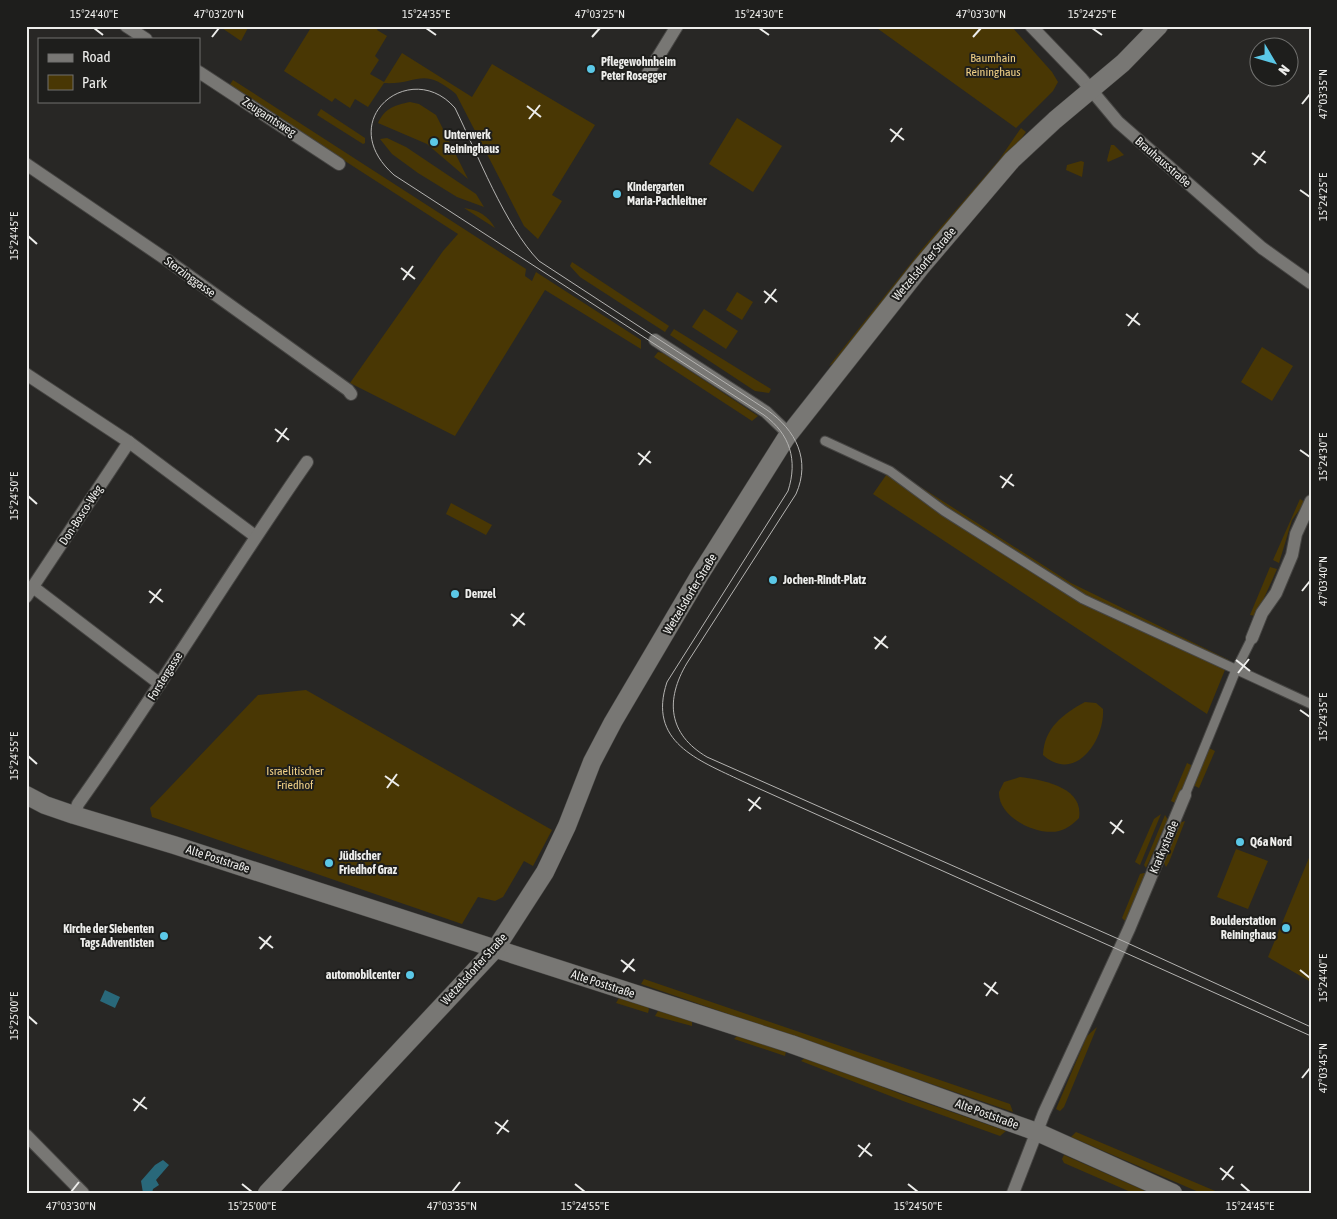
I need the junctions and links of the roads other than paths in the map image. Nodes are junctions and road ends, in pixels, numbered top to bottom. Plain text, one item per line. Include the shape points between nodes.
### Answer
1 (126, 26) edge
2 (677, 26) edge
3 (1031, 26) edge
4 (1159, 26) edge
5 (144, 38) edge
6 (200, 73) edge
7 (647, 75) dead end
8 (1092, 91) junction
9 (26, 164) edge
10 (339, 164) dead end
11 (1311, 283) edge
12 (655, 340) dead end
13 (26, 374) edge
14 (351, 394) dead end
15 (789, 434) junction
16 (825, 441) dead end
17 (129, 442) junction
18 (307, 462) dead end
19 (1311, 501) edge
20 (255, 536) junction
21 (30, 592) edge
22 (1252, 638) joint
23 (1236, 670) junction
24 (160, 684) junction
25 (1311, 704) edge
26 (26, 795) edge
27 (1185, 796) joint
28 (74, 815) junction
29 (496, 948) junction
30 (1037, 1132) junction
31 (26, 1135) edge
32 (83, 1193) edge
33 (267, 1193) edge
34 (1013, 1193) edge
35 (1173, 1193) edge

1 - 5 street
2 - 7 street
3 - 8 street, Brauhausstraße
4 - 8 main road, Wetzelsdorfer Straße
6 - 10 street, Zeugamtsweg
8 - 11 street, Brauhausstraße via 1118,122 1232,222
8 - 15 main road, Wetzelsdorfer Straße via 1012,160 920,267
9 - 14 street, Sterzinggasse via 167,260
12 - 15 street via 766,412
13 - 17 street
15 - 29 main road, Wetzelsdorfer Straße via 618,714 592,762 549,864
16 - 23 street via 890,471 944,512 1083,599
17 - 20 street
17 - 21 street, Don-Bosco-Weg
18 - 20 street, Forstergasse
19 - 22 street, Kratkystraße via 1296,534 1292,555
20 - 24 street, Forstergasse
21 - 24 street, Don-Bosco-Weg
22 - 23 street, Kratkystraße
23 - 25 street
23 - 27 street, Kratkystraße
24 - 28 street, Forstergasse via 78,804
26 - 28 main road, Alte Poststraße
27 - 30 street, Kratkystraße
28 - 29 main road, Alte Poststraße
29 - 30 main road, Alte Poststraße via 791,1044
29 - 33 main road, Wetzelsdorfer Straße
30 - 34 street, Kratkystraße
30 - 35 main road, Alte Poststraße
31 - 32 street

